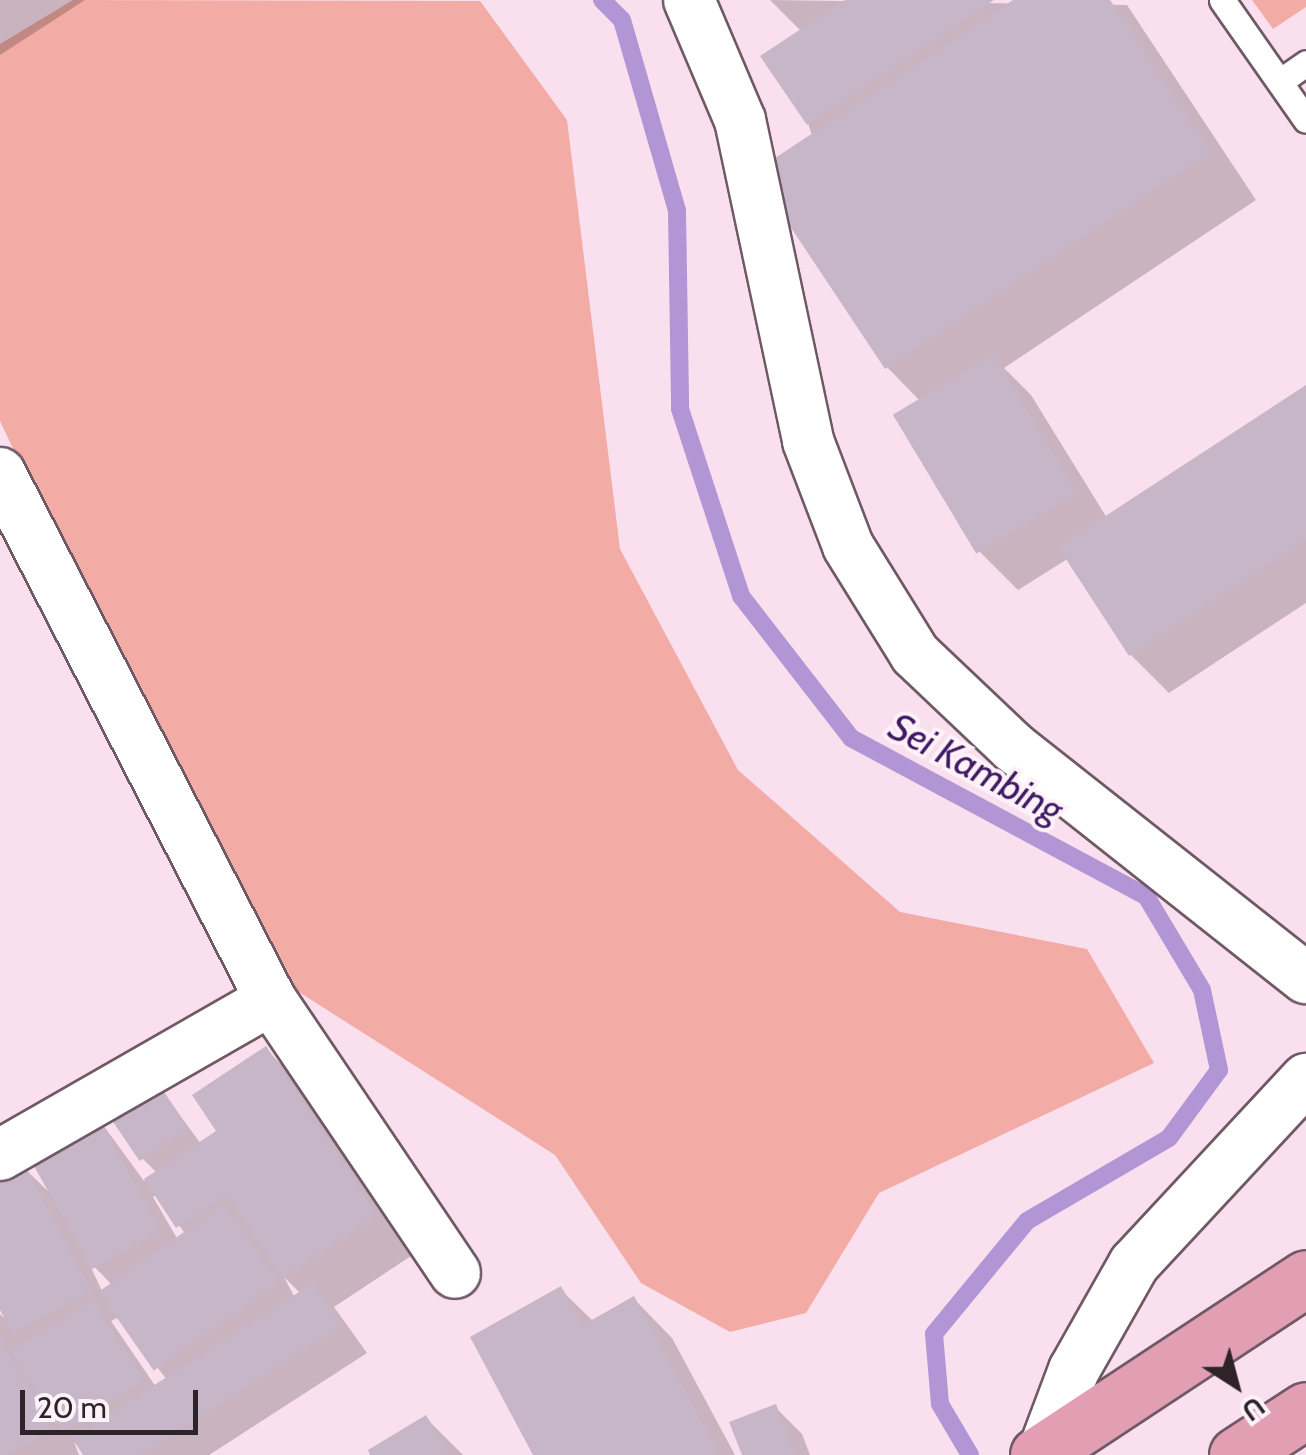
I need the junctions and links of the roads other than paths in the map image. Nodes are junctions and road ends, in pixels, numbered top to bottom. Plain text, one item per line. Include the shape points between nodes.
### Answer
1 (689, 0) edge
2 (1222, 0) edge
3 (1306, 63) edge
4 (1282, 80) junction
5 (1306, 120) edge
6 (0, 473) edge
7 (1306, 978) edge
8 (271, 1000) junction
9 (1306, 1079) edge
10 (0, 1155) edge
11 (455, 1272) dead end
12 (1306, 1278) edge
13 (1306, 1410) edge
14 (1040, 1454) edge
15 (1237, 1455) edge

1 - 7 street via 725,68 740,120 808,441 848,546 915,654 1013,747
2 - 4 lane
3 - 4 lane
4 - 5 lane
6 - 8 street
8 - 10 street
8 - 11 street
9 - 14 street via 1134,1264 1074,1370
12 - 14 main road
13 - 15 main road

